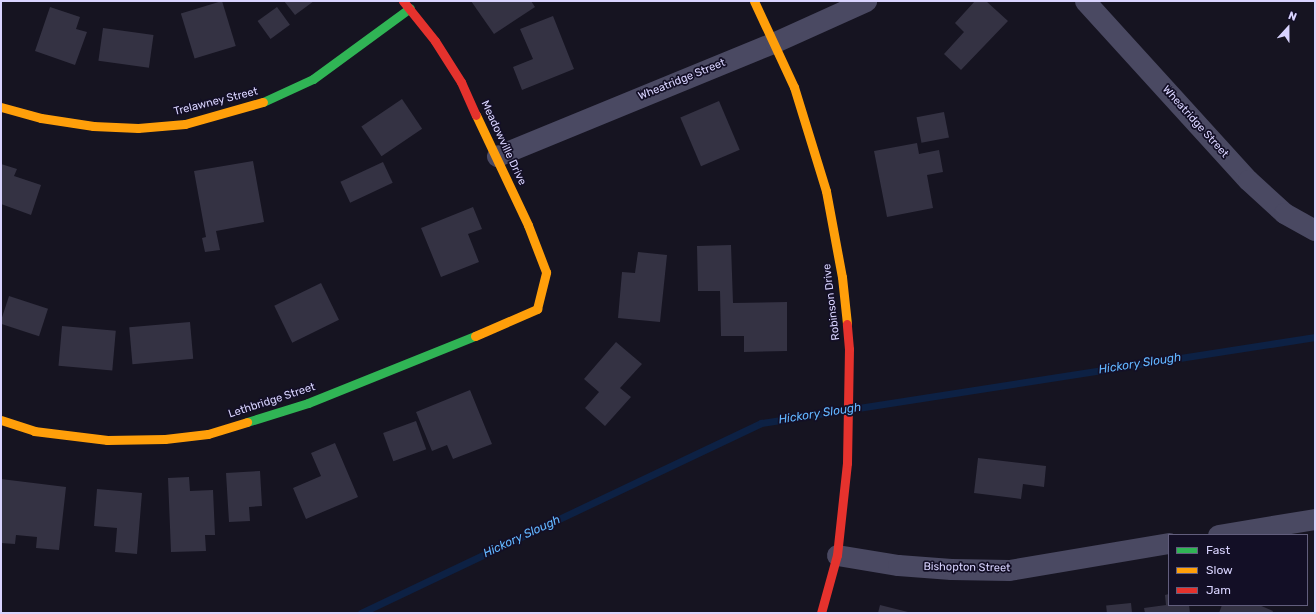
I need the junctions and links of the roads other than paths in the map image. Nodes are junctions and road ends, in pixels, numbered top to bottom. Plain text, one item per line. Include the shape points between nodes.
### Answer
1 (403, 1) edge
2 (754, 1) edge
3 (866, 1) edge
4 (1085, 1) edge
5 (410, 8) junction
6 (775, 42) junction
7 (1, 107) edge
8 (497, 156) junction
9 (1315, 230) edge
10 (537, 309) joint
11 (1, 420) edge
12 (1315, 519) edge
13 (1224, 534) edge
14 (1168, 543) edge
15 (837, 555) junction
16 (821, 613) edge

1 - 5 street, Meadowville Drive
2 - 6 street, Robinson Drive
3 - 6 street, Wheatridge Street
4 - 9 street, Wheatridge Street via 1248,180 1284,213
5 - 7 street, Trelawney Street via 313,79 268,101 185,124 138,128 94,126 41,118
5 - 8 street, Meadowville Drive via 461,82
6 - 8 street, Wheatridge Street
6 - 15 street, Robinson Drive via 794,87 831,212 842,277 849,349 847,462
8 - 10 street, Meadowville Drive via 546,272
10 - 11 street, Lethbridge Street via 420,360 308,403 208,434 166,439 107,440 34,431
12 - 13 street
14 - 15 street, Bishopton Street via 1009,570 898,565
15 - 16 street, Robinson Drive

